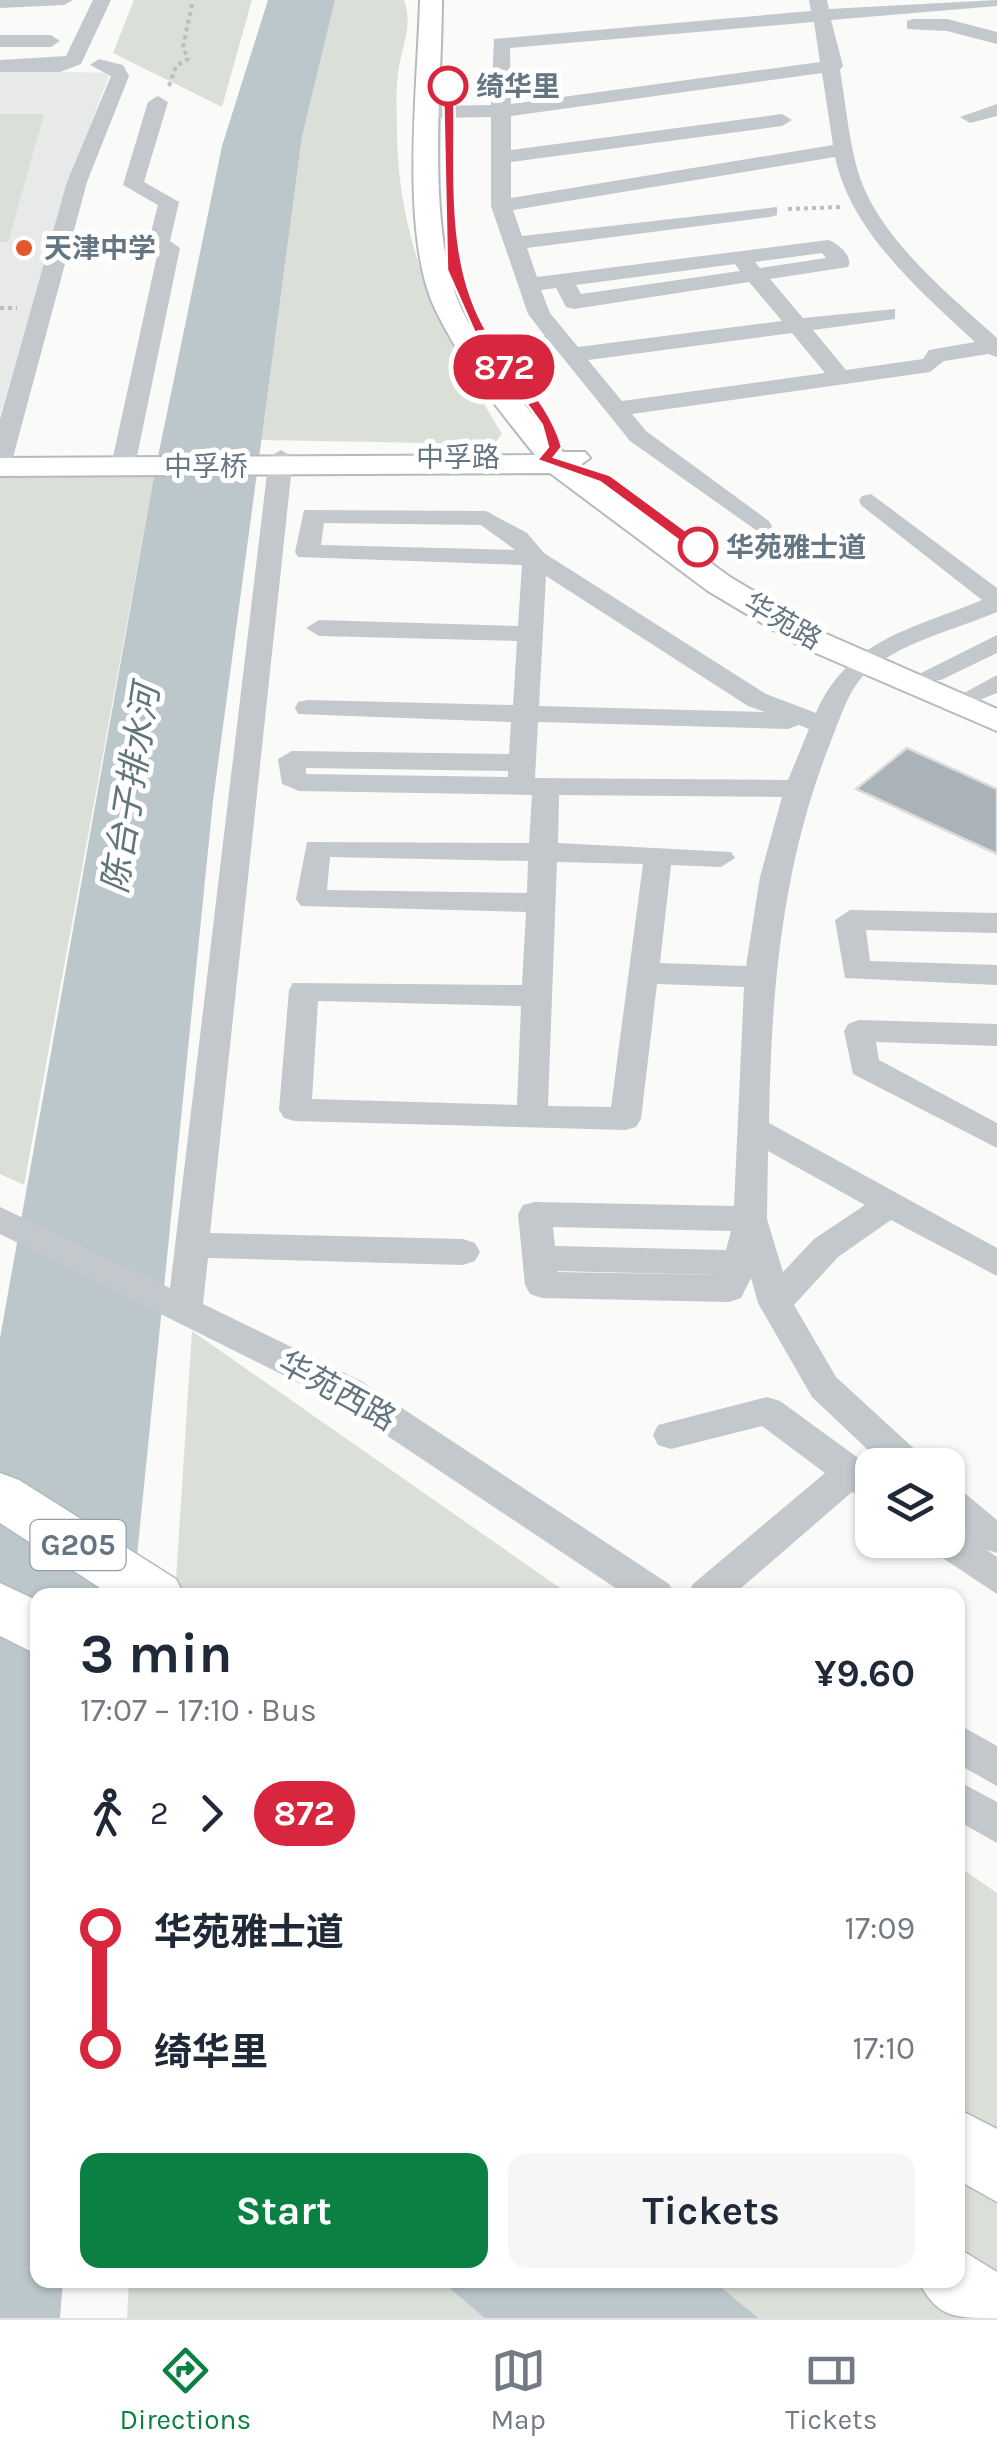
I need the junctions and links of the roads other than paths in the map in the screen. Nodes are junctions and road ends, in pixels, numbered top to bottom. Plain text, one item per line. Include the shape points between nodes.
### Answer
1 (64, 0) edge
2 (102, 0) edge
3 (997, 1) edge
4 (444, 2) edge
5 (0, 3) edge
6 (821, 14) edge
7 (997, 38) edge
8 (0, 41) edge
9 (51, 41) dead end
10 (99, 65) dead end
11 (0, 66) edge
12 (834, 66) junction
13 (694, 80) junction
14 (158, 102) road end
15 (997, 110) edge
16 (501, 111) junction
17 (440, 112) junction
18 (970, 118) dead end
19 (782, 120) dead end
20 (700, 131) junction
21 (846, 149) junction
22 (500, 157) junction
23 (725, 170) junction
24 (501, 206) junction
25 (770, 211) road end
26 (512, 244) junction
27 (897, 247) junction
28 (748, 266) junction
29 (528, 285) junction
30 (568, 292) junction
31 (537, 308) junction
32 (886, 314) dead end
33 (796, 326) junction
34 (566, 347) junction
35 (995, 348) edge
36 (483, 353) junction
37 (840, 377) junction
38 (616, 408) junction
39 (277, 461) junction
40 (0, 462) edge
41 (132, 462) junction
42 (556, 464) junction
43 (870, 502) dead end
44 (760, 526) dead end
45 (535, 558) junction
46 (997, 602) edge
47 (319, 628) dead end
48 (530, 634) junction
49 (997, 643) edge
50 (871, 658) junction
51 (932, 674) junction
52 (990, 693) edge
53 (308, 708) dead end
54 (526, 712) junction
55 (997, 721) edge
56 (824, 725) junction
57 (530, 778) junction
58 (795, 789) junction
59 (543, 852) junction
60 (658, 856) junction
61 (721, 858) dead end
62 (541, 904) junction
63 (997, 924) edge
64 (643, 973) junction
65 (997, 975) edge
66 (759, 977) junction
67 (537, 996) junction
68 (997, 1035) edge
69 (532, 1117) junction
70 (753, 1128) junction
71 (997, 1137) edge
72 (890, 1204) junction
73 (0, 1219) edge
74 (750, 1219) junction
75 (192, 1244) junction
76 (463, 1252) dead end
77 (997, 1263) edge
78 (775, 1304) junction
79 (179, 1307) junction
80 (671, 1435) dead end
81 (890, 1448) edge
82 (855, 1475) edge
83 (855, 1485) edge
84 (0, 1495) edge
85 (965, 1517) edge
86 (997, 1538) edge
87 (965, 1555) edge
88 (997, 1578) edge
89 (145, 1588) edge
90 (645, 1588) edge
91 (721, 1588) edge
92 (0, 1606) edge
93 (30, 1626) edge
94 (965, 1747) edge
95 (997, 1768) edge
96 (965, 1804) edge
97 (997, 1826) edge
98 (965, 2146) edge
99 (997, 2169) edge
100 (963, 2288) edge
101 (997, 2314) edge

1 - 5 street
2 - 11 street via 74,60
3 - 6 street
4 - 17 main road, 华苑路
6 - 7 street via 947,26
6 - 12 street
6 - 16 street via 501,43
8 - 9 street
10 - 40 street via 120,76 77,182
12 - 13 street
12 - 21 street
13 - 16 street
13 - 20 street via 715,110
14 - 41 street via 134,185 169,202 159,244 169,248
15 - 18 street
16 - 17 street
16 - 22 street
17 - 36 main road, 华苑路 via 428,213 434,268 448,309
19 - 20 street
20 - 22 street
20 - 23 street
21 - 23 street
21 - 27 street via 850,177
22 - 24 street
23 - 24 street
24 - 26 street
25 - 26 street
26 - 29 street
27 - 28 street via 833,252 828,246
27 - 35 street
28 - 30 street
28 - 33 street
29 - 30 street
29 - 31 street
30 - 31 street
31 - 34 street
32 - 33 street
33 - 34 street
33 - 37 street
34 - 36 street
34 - 38 street
35 - 37 street
36 - 42 main road, 华苑路
36 - 42 main road, 华苑路 via 549,424
37 - 38 street
38 - 44 street via 638,436
39 - 41 main road, 中孚桥
39 - 42 main road, 中孚路
39 - 75 street
40 - 41 main road
42 - 50 main road, 华苑路 via 786,626
43 - 46 street
45 - 45 street via 498,524 466,518 313,515 308,552
45 - 48 street
45 - 56 street via 756,700
46 - 50 street
47 - 48 street
48 - 54 street
49 - 51 street
50 - 51 main road, 华苑路
50 - 55 main road, 华苑路
50 - 56 street via 845,680
51 - 52 main road, 华苑路
53 - 54 street
54 - 56 street
54 - 57 street
56 - 58 street
57 - 57 street via 292,760 298,782
57 - 58 street
57 - 59 street
58 - 66 street
59 - 60 street
59 - 62 street
59 - 62 street via 318,848 311,900
60 - 61 street
60 - 64 street
62 - 67 street
63 - 65 street via 850,920 856,970
64 - 66 street
64 - 69 street via 624,1119
66 - 70 street
67 - 69 street
67 - 69 street via 304,990 294,1110
68 - 71 street via 859,1030 864,1066
70 - 72 street
70 - 74 street
72 - 77 street
72 - 78 street via 826,1248
73 - 79 street, 华苑西路
74 - 74 street via 728,1289 542,1285 536,1214
74 - 78 street
75 - 76 street
75 - 79 street
78 - 81 street via 824,1387
79 - 90 street, 华苑西路 via 348,1391
80 - 82 street via 767,1411
83 - 91 street
84 - 89 highway, G205
85 - 86 street
87 - 88 street
92 - 93 highway, G205
94 - 95 street
96 - 97 street
98 - 99 highway
100 - 101 highway

